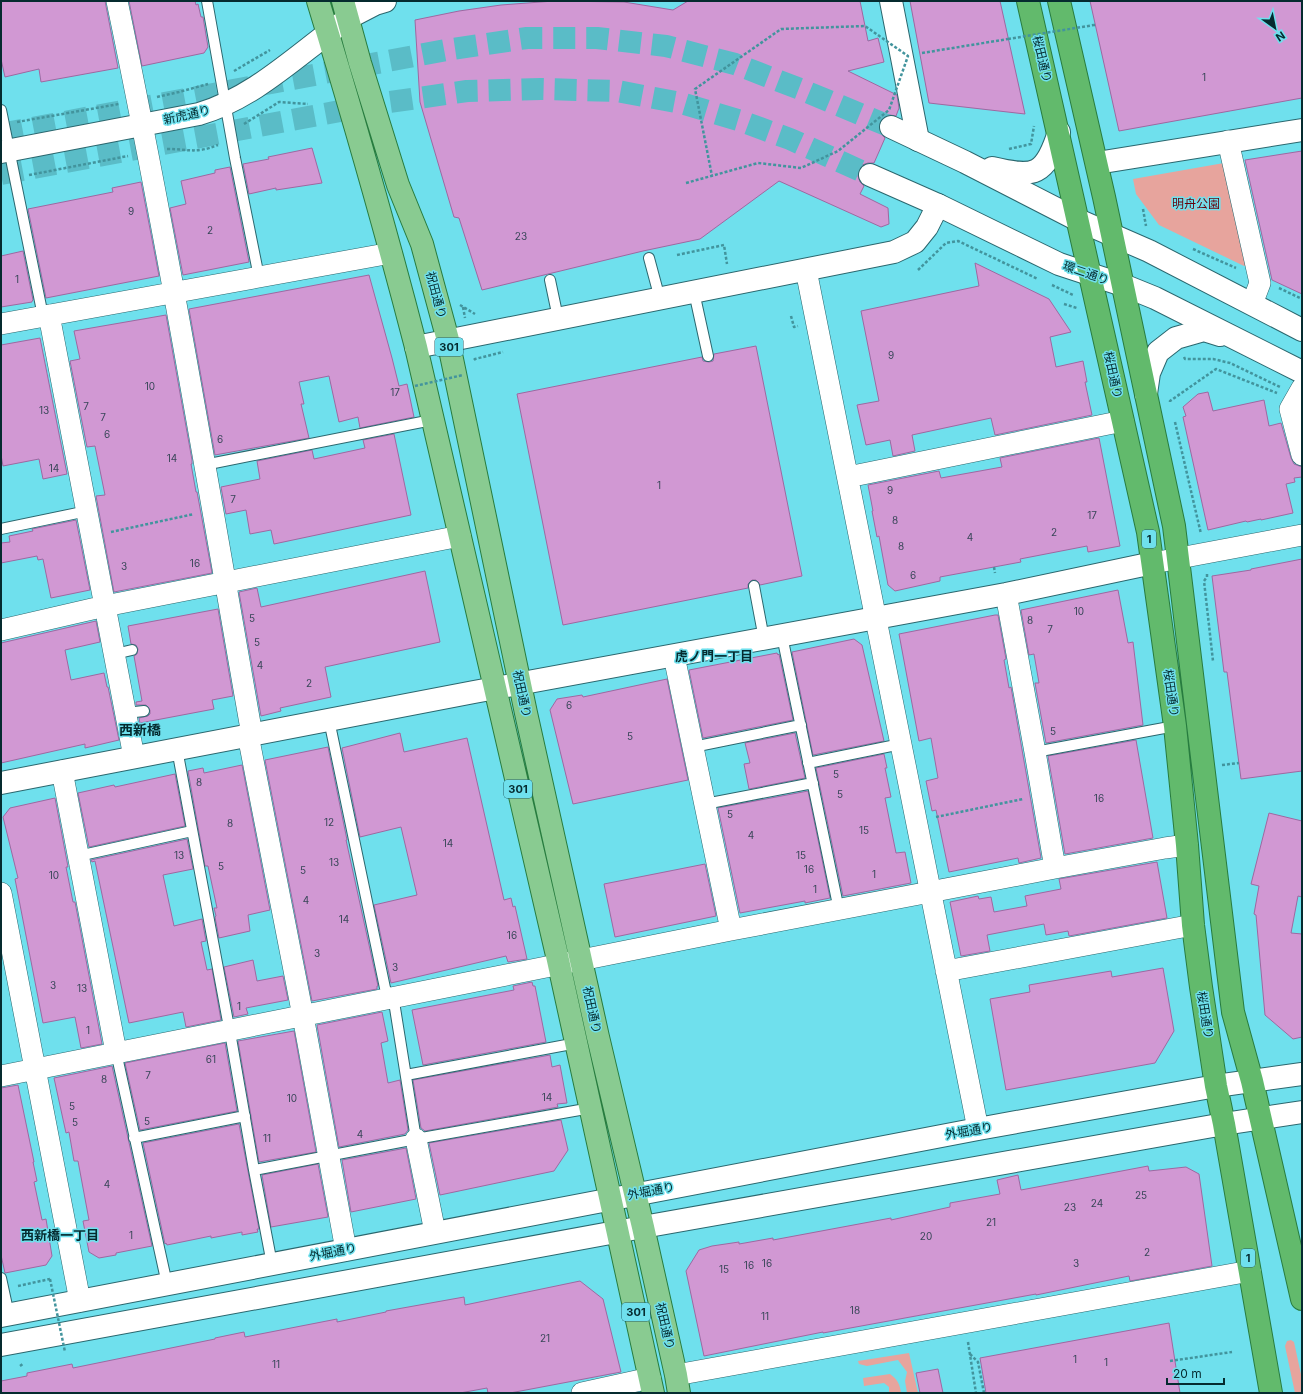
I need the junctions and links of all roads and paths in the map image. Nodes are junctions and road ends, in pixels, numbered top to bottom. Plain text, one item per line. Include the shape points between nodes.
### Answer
1 (117, 1) edge
2 (206, 1) edge
3 (318, 1) edge
4 (385, 1) edge
5 (891, 1) edge
6 (1028, 1) edge
7 (1059, 1) edge
8 (346, 10) edge
9 (1094, 25) dead end
10 (328, 33) junction
11 (916, 54) dead end
12 (279, 102) dead end
13 (308, 104) dead end
14 (225, 105) junction
15 (1, 110) edge
16 (1035, 121) dead end
17 (142, 125) junction
18 (891, 128) tunnel mouth
19 (1302, 130) edge
20 (1059, 132) junction
21 (918, 140) junction
22 (1228, 141) junction
23 (5, 151) edge
24 (1003, 151) dead end
25 (965, 162) junction
26 (1097, 163) junction
27 (870, 175) tunnel mouth
28 (712, 176) junction
29 (686, 183) dead end
30 (938, 206) junction
31 (1143, 208) dead end
32 (1078, 220) junction
33 (1152, 230) dead end
34 (1113, 235) junction
35 (1187, 246) dead end
36 (391, 253) junction
37 (677, 255) dead end
38 (649, 258) dead end
39 (728, 265) dead end
40 (806, 270) junction
41 (1091, 275) junction
42 (259, 277) junction
43 (1259, 279) junction
44 (550, 280) dead end
45 (1123, 285) junction
46 (694, 292) junction
47 (174, 293) junction
48 (660, 298) junction
49 (1302, 299) edge
50 (460, 304) dead end
51 (1252, 304) junction
52 (474, 314) dead end
53 (46, 316) junction
54 (558, 318) junction
55 (1, 324) edge
56 (1302, 330) edge
57 (448, 340) junction
58 (416, 347) junction
59 (1255, 347) junction
60 (708, 356) dead end
61 (1302, 372) edge
62 (464, 375) dead end
63 (415, 386) dead end
64 (1146, 394) junction
65 (1298, 395) edge
66 (1171, 408) dead end
67 (1173, 416) dead end
68 (432, 420) junction
69 (1123, 421) junction
70 (1302, 455) edge
71 (204, 465) junction
72 (848, 477) junction
73 (212, 510) junction
74 (87, 511) junction
75 (1, 529) edge
76 (1201, 534) dead end
77 (1302, 535) edge
78 (460, 536) junction
79 (92, 537) junction
80 (1178, 558) junction
81 (1153, 563) junction
82 (994, 567) dead end
83 (1206, 572) dead end
84 (995, 574) dead end
85 (1204, 581) dead end
86 (225, 582) junction
87 (754, 586) dead end
88 (1006, 594) junction
89 (105, 606) junction
90 (876, 618) junction
91 (1, 630) edge
92 (773, 637) junction
93 (674, 656) junction
94 (520, 684) junction
95 (495, 689) junction
96 (330, 720) junction
97 (801, 725) junction
98 (1175, 726) junction
99 (250, 735) junction
100 (901, 744) junction
101 (693, 747) junction
102 (177, 749) junction
103 (1035, 752) junction
104 (134, 757) junction
105 (808, 763) junction
106 (62, 771) junction
107 (1, 783) edge
108 (813, 783) junction
109 (1042, 795) junction
110 (705, 804) junction
111 (916, 821) junction
112 (192, 831) junction
113 (1187, 845) junction
114 (78, 856) junction
115 (1055, 868) junction
116 (930, 892) junction
117 (1, 893) edge
118 (839, 910) junction
119 (1193, 925) junction
120 (731, 930) junction
121 (581, 960) junction
122 (559, 965) junction
123 (946, 971) junction
124 (390, 999) junction
125 (303, 1016) junction
126 (230, 1030) junction
127 (577, 1043) junction
128 (116, 1052) junction
129 (34, 1069) junction
130 (1302, 1074) edge
131 (406, 1075) junction
132 (1, 1076) edge
133 (1252, 1081) junction
134 (1216, 1086) junction
135 (591, 1108) junction
136 (1302, 1112) edge
137 (245, 1116) junction
138 (1259, 1118) junction
139 (1224, 1124) junction
140 (978, 1129) junction
141 (134, 1138) junction
142 (416, 1139) junction
143 (329, 1156) junction
144 (254, 1170) junction
145 (635, 1194) junction
146 (611, 1199) junction
147 (643, 1227) junction
148 (435, 1232) junction
149 (618, 1232) junction
150 (346, 1250) junction
151 (272, 1264) junction
152 (1250, 1272) junction
153 (1, 1278) edge
154 (167, 1284) junction
155 (15, 1286) dead end
156 (1302, 1299) edge
157 (80, 1301) junction
158 (5, 1315) edge
159 (967, 1340) dead end
160 (1, 1346) edge
161 (65, 1352) dead end
162 (1232, 1352) dead end
163 (970, 1354) junction
164 (1170, 1361) dead end
165 (677, 1384) edge
166 (652, 1386) edge
167 (582, 1393) edge
168 (976, 1393) edge
169 (984, 1393) edge
170 (1271, 1393) edge

1 - 17 street
2 - 14 lane
3 - 10 main road, 祝田通り / 301
4 - 8 main road, 新虎通り
5 - 21 main road
6 - 20 highway, 桜田通り / 1
7 - 26 highway, 桜田通り
8 - 10 main road, 新虎通り
8 - 57 main road, 祝田通り / 301 via 398,185 422,244
9 - 11 path, bridge
10 - 14 main road, 新虎通り via 269,78
10 - 36 main road, 祝田通り / 301
12 - 13 path
14 - 17 main road, 新虎通り via 199,114
14 - 42 lane
15 - 23 lane
16 - 24 path via 1031,144
17 - 23 main road, 新虎通り
17 - 47 street
18 - 21 main road
19 - 22 main road
20 - 25 main road via 1046,163 1029,173 1019,174
20 - 32 highway, 桜田通り / 1
21 - 25 main road
22 - 26 main road
22 - 43 street
23 - 53 lane
25 - 32 main road
26 - 34 highway, 桜田通り
27 - 30 main road, 環二通り
28 - 28 path, bridge via 695,89 781,29 865,26 908,56 889,110 838,151 801,168 758,163
28 - 29 path, bridge
30 - 40 main road via 927,227 915,242 894,252
30 - 41 main road, 環二通り via 1059,264
31 - 33 path via 1146,227
32 - 34 main road
32 - 41 highway, 桜田通り / 1
34 - 45 highway, 桜田通り
34 - 51 main road
35 - 43 path
36 - 42 street
36 - 58 main road, 祝田通り / 301
37 - 39 path via 724,245
38 - 48 lane
40 - 46 main road
40 - 72 street
41 - 45 main road, 環二通り
41 - 69 highway, 桜田通り / 1
42 - 47 street
43 - 49 path
43 - 51 street via 1258,292
44 - 54 lane
45 - 59 main road, 環二通り
45 - 64 highway, 桜田通り
46 - 48 main road
46 - 60 lane
47 - 53 street
47 - 71 street
48 - 54 main road
50 - 52 path
51 - 56 main road
53 - 55 street
53 - 74 street
54 - 57 main road
57 - 58 main road
57 - 94 main road, 祝田通り / 301
58 - 68 main road, 祝田通り / 301
59 - 61 main road, 環二通り
59 - 64 main road via 1204,330 1176,338 1158,352 1149,373
62 - 63 path, bridge
64 - 80 highway, 桜田通り via 1174,526
65 - 66 path via 1283,396 1216,369 1170,401
65 - 70 street via 1290,409
67 - 76 path
68 - 71 lane
68 - 78 main road, 祝田通り / 301
69 - 72 street
69 - 81 highway, 桜田通り / 1 via 1140,490
71 - 73 street
72 - 90 street
73 - 79 path
73 - 86 street
74 - 75 lane
74 - 79 street
77 - 80 street
78 - 86 street
78 - 95 main road, 祝田通り / 301
79 - 89 street
80 - 81 street
80 - 133 highway, 桜田通り via 1233,1012
81 - 88 main road
81 - 98 highway, 桜田通り / 1
82 - 84 path
83 - 85 path via 1207,577
86 - 89 street
86 - 99 street
87 - 92 lane
88 - 90 main road
88 - 103 street
89 - 91 street
89 - 104 street via 124,652 135,712
90 - 92 main road
90 - 100 street
92 - 93 main road
92 - 97 lane
93 - 94 main road
93 - 101 street
94 - 95 main road
94 - 121 main road, 祝田通り / 301
95 - 96 main road
95 - 122 main road, 祝田通り / 301
96 - 99 main road
96 - 124 lane via 385,988
97 - 101 lane
97 - 105 lane
98 - 103 lane
98 - 113 highway, 桜田通り / 1
99 - 102 main road
99 - 125 street
100 - 105 lane
100 - 111 street
101 - 110 street
102 - 104 main road
102 - 112 lane
103 - 109 street
104 - 106 main road
105 - 108 lane
106 - 107 main road
106 - 114 street
108 - 110 lane
108 - 118 lane
109 - 111 path
109 - 115 street
110 - 120 street
111 - 116 street
112 - 114 lane
112 - 126 lane
113 - 115 street
113 - 119 highway, 桜田通り / 1
114 - 128 street
115 - 116 street
116 - 118 street
116 - 123 street
117 - 129 street
118 - 120 street
119 - 123 street
119 - 134 highway, 桜田通り / 1
120 - 121 street
121 - 122 street
121 - 145 main road, 祝田通り / 301
122 - 124 street
122 - 127 main road, 祝田通り / 301
123 - 140 street
124 - 125 street
124 - 131 lane via 395,1008
125 - 126 street
125 - 143 street
126 - 128 street
126 - 137 lane
127 - 131 lane
127 - 135 main road, 祝田通り / 301
128 - 129 street
128 - 141 lane
129 - 132 street
129 - 157 street
130 - 133 main road, 外堀通り
131 - 142 lane
133 - 134 main road, 外堀通り
133 - 138 highway, 桜田通り
134 - 139 highway, 桜田通り / 1
134 - 140 main road, 外堀通り
135 - 142 lane
135 - 146 main road, 祝田通り / 301
136 - 138 main road
137 - 141 lane
137 - 144 lane
138 - 139 main road
138 - 156 highway, 桜田通り
139 - 147 main road
139 - 152 highway, 桜田通り / 1
140 - 145 main road, 外堀通り
141 - 154 lane
142 - 143 lane
142 - 148 street
143 - 144 lane
143 - 150 street
144 - 151 lane
145 - 146 main road, 外堀通り
145 - 147 main road, 祝田通り / 301
146 - 148 main road, 外堀通り
146 - 149 main road, 祝田通り / 301
147 - 149 main road
147 - 165 main road, 祝田通り / 301
148 - 150 main road, 外堀通り
149 - 160 main road
149 - 166 main road, 祝田通り / 301
150 - 151 main road, 外堀通り
151 - 154 main road, 外堀通り
152 - 165 street
152 - 170 highway, 桜田通り / 1
153 - 158 lane
154 - 157 main road, 外堀通り
155 - 161 path, bridge via 50,1279
157 - 158 main road, 外堀通り
159 - 163 path
162 - 164 path
163 - 168 path
163 - 169 path via 978,1362
166 - 167 street

